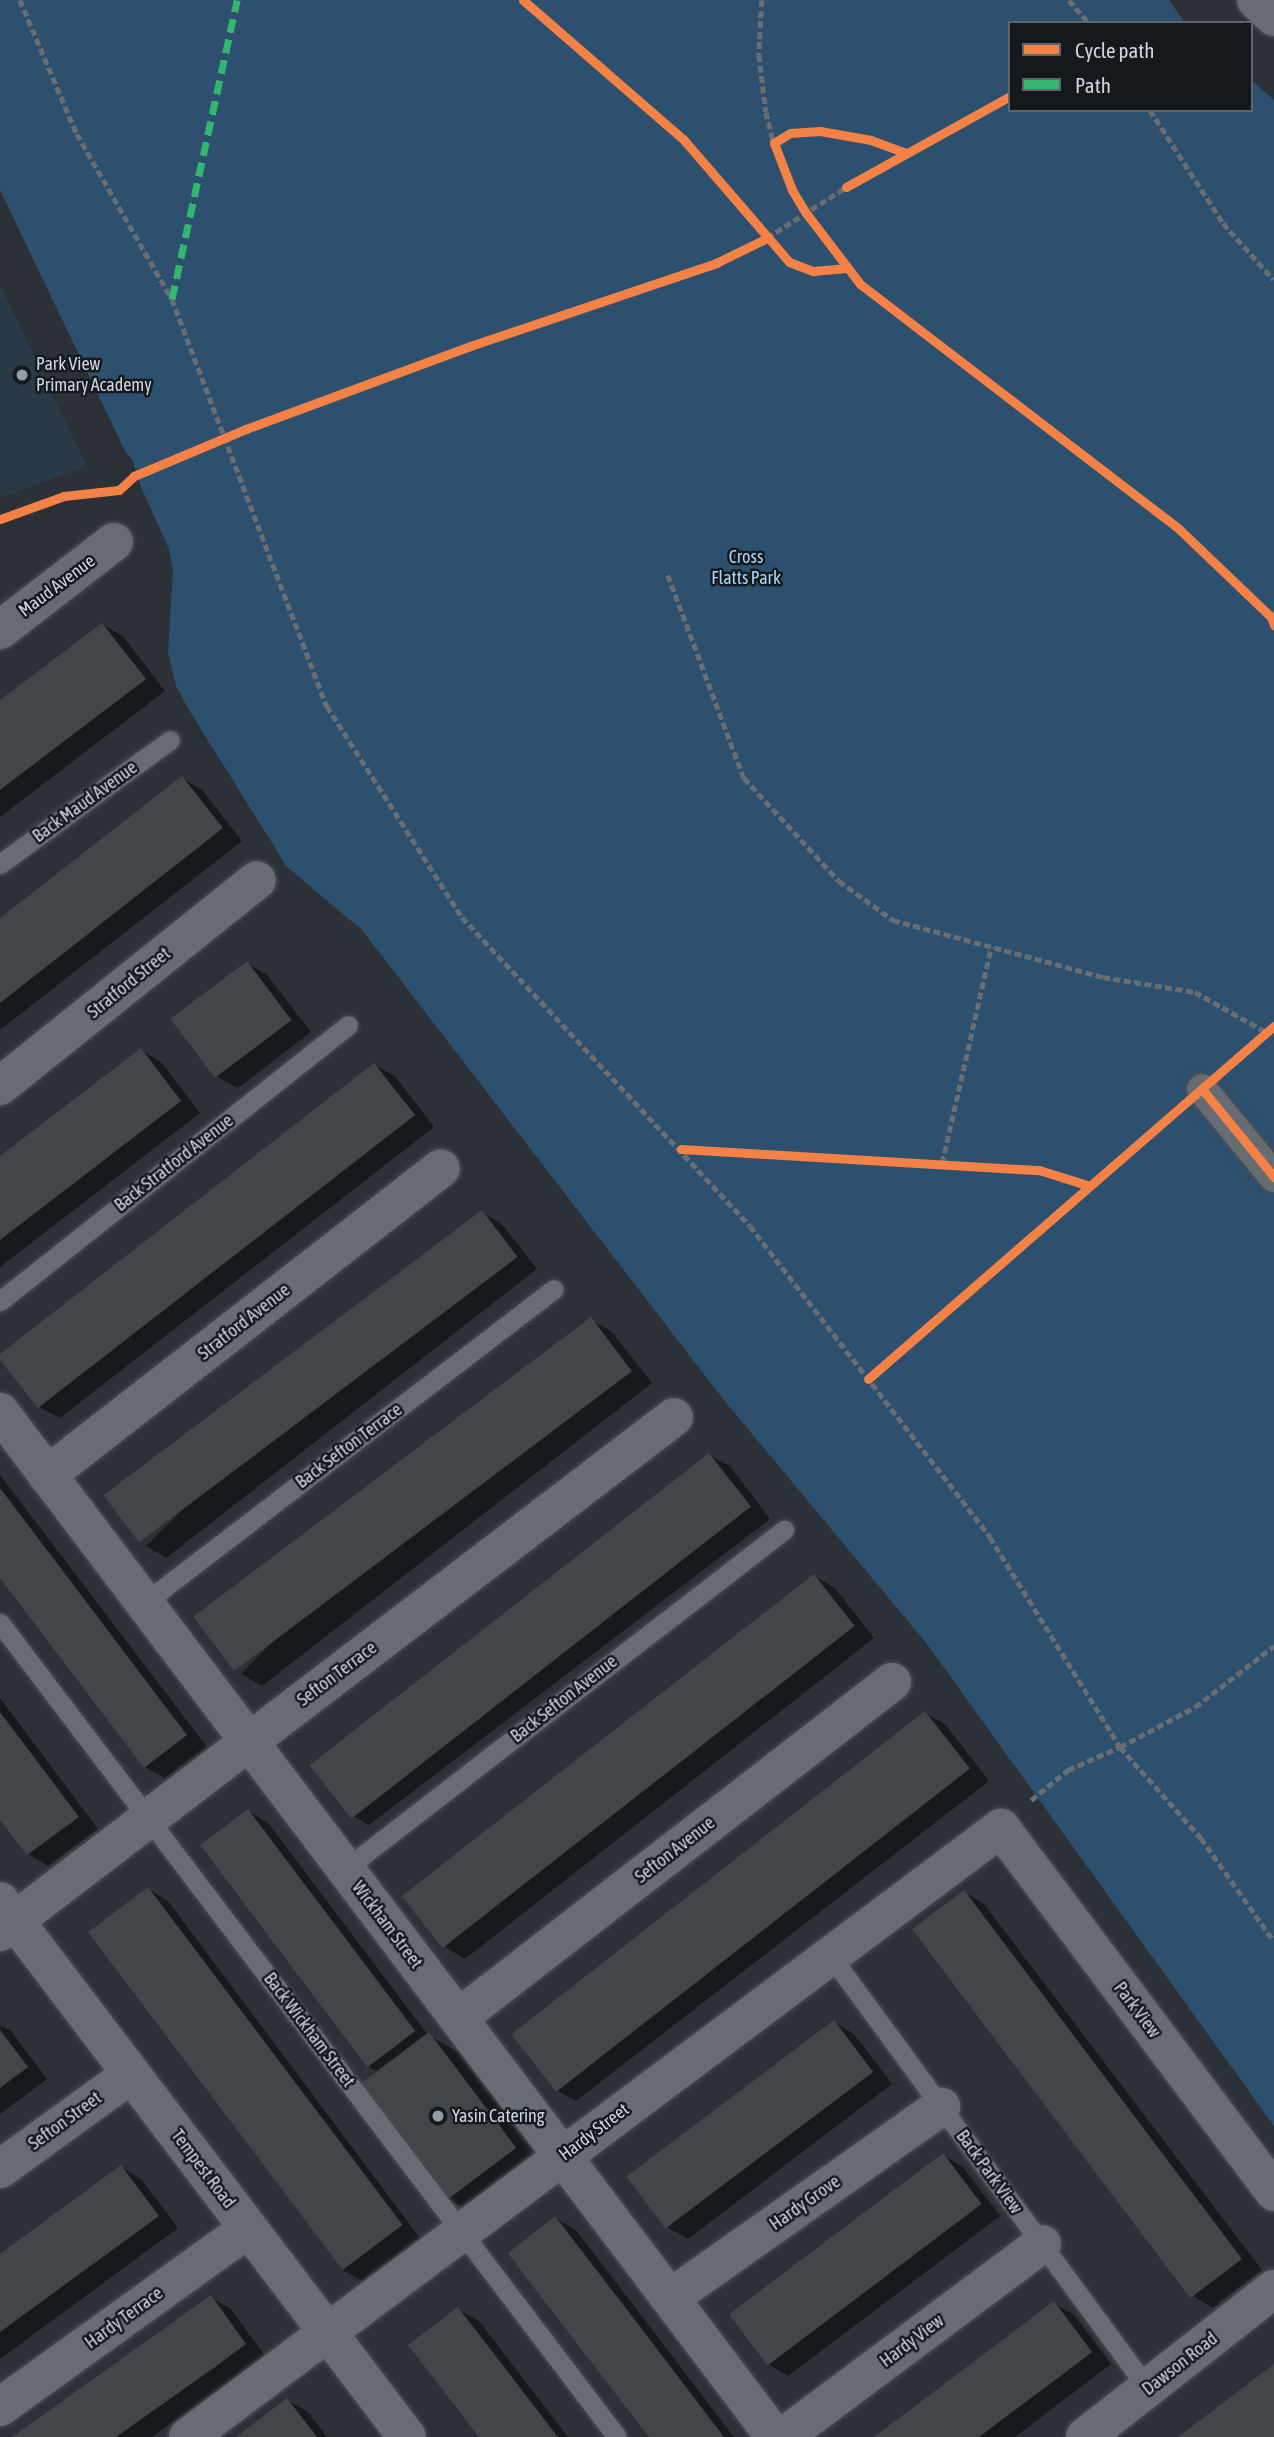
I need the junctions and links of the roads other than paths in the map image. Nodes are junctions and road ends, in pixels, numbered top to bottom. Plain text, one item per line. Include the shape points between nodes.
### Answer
1 (1255, 0) edge
2 (1274, 17) edge
3 (114, 542) dead end
4 (0, 630) edge
5 (170, 740) dead end
6 (0, 864) edge
7 (257, 880) dead end
8 (348, 1025) dead end
9 (0, 1086) edge
10 (1202, 1089) dead end
11 (441, 1168) dead end
12 (1274, 1177) edge
13 (554, 1289) dead end
14 (0, 1301) edge
15 (0, 1412) edge
16 (674, 1417) dead end
17 (47, 1475) junction
18 (784, 1530) dead end
19 (144, 1603) junction
20 (0, 1623) edge
21 (892, 1682) dead end
22 (249, 1742) junction
23 (148, 1819) junction
24 (1001, 1828) joint
25 (345, 1869) junction
26 (5, 1918) edge
27 (830, 1955) junction
28 (458, 2018) junction
29 (131, 2074) junction
30 (941, 2108) junction
31 (562, 2156) junction
32 (0, 2169) edge
33 (1274, 2192) edge
34 (248, 2229) junction
35 (461, 2232) junction
36 (1042, 2244) junction
37 (1274, 2289) edge
38 (670, 2298) junction
39 (327, 2332) junction
40 (1148, 2389) junction
41 (0, 2407) edge
42 (188, 2437) edge
43 (407, 2437) edge
44 (617, 2437) edge
45 (775, 2437) edge
46 (783, 2437) edge
47 (1085, 2437) edge

1 - 2 street
3 - 4 street, Maud Avenue
5 - 6 lane, Back Maud Avenue
7 - 9 street, Stratford Street
8 - 14 lane, Back Stratford Avenue
10 - 12 street
11 - 17 street, Stratford Avenue
13 - 19 lane, Back Sefton Terrace
15 - 17 street, Wickham Street
16 - 22 street, Sefton Terrace
17 - 19 street, Wickham Street
18 - 25 lane, Back Sefton Avenue
19 - 22 street, Wickham Street
20 - 23 lane, Back Wickham Street
21 - 28 street, Sefton Avenue
22 - 23 street, Sefton Terrace
22 - 25 street, Wickham Street
23 - 26 street, Sefton Terrace
23 - 35 lane, Back Wickham Street
24 - 27 street, Hardy Street
24 - 33 street, Park View
25 - 28 street, Wickham Street
26 - 29 street, Tempest Road
27 - 30 lane, Back Park View
27 - 31 street, Hardy Street
28 - 31 street, Wickham Street
29 - 32 street, Sefton Street
29 - 34 street, Tempest Road
30 - 36 lane, Back Park View
30 - 38 street, Hardy Grove
31 - 35 street, Hardy Street
31 - 38 street, Wickham Street
34 - 39 street, Tempest Road
34 - 41 street, Hardy Terrace
35 - 39 street, Hardy Street
35 - 44 lane, Back Wickham Street
36 - 40 lane, Back Park View
36 - 46 street, Hardy View
37 - 40 street, Dawson Road
38 - 45 street, Wickham Street
39 - 42 street, Hardy Street
39 - 43 street, Tempest Road
40 - 47 street, Dawson Road

